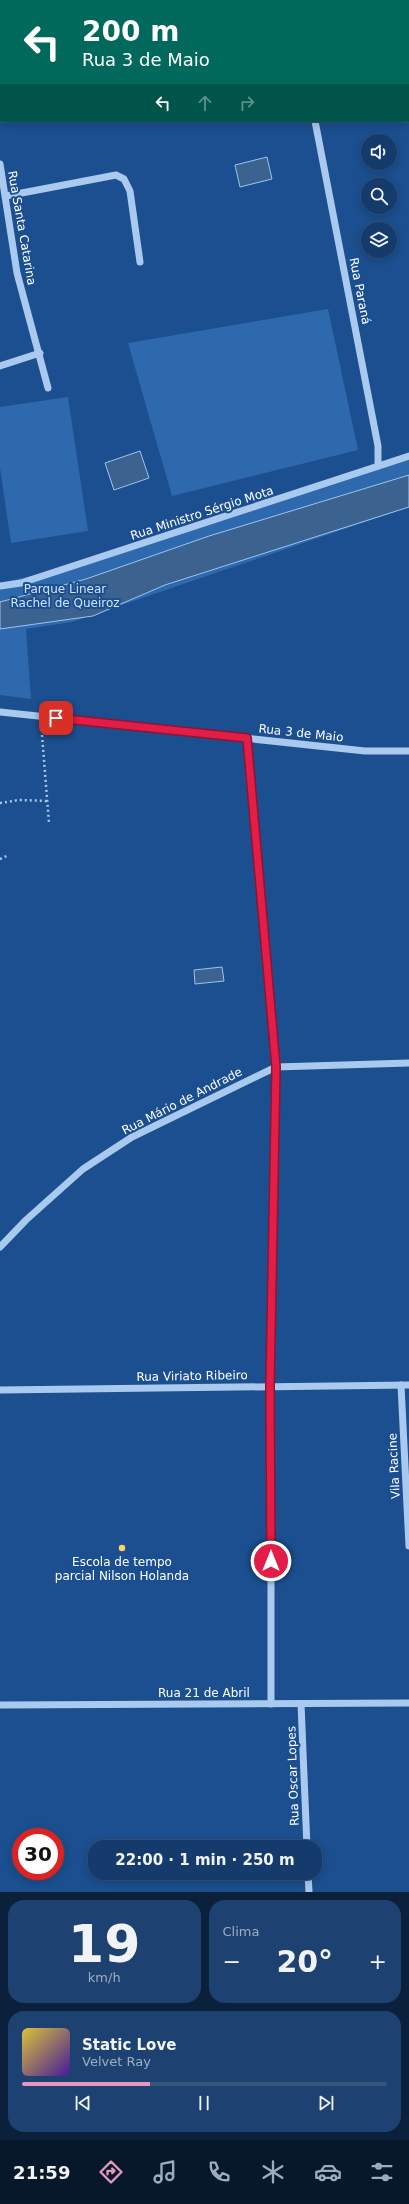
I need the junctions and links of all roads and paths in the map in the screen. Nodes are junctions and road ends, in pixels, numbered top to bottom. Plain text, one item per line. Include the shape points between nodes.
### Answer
1 (315, 122) edge
2 (0, 164) edge
3 (6, 196) junction
4 (140, 262) dead end
5 (40, 352) junction
6 (0, 366) edge
7 (48, 388) dead end
8 (409, 456) edge
9 (378, 466) junction
10 (0, 586) edge
11 (0, 712) edge
12 (40, 716) junction
13 (247, 738) junction
14 (409, 751) edge
15 (48, 801) junction
16 (0, 804) edge
17 (49, 823) dead end
18 (8, 855) dead end
19 (0, 859) edge
20 (409, 1063) edge
21 (276, 1067) junction
22 (0, 1247) edge
23 (401, 1385) junction
24 (409, 1385) edge
25 (270, 1387) junction
26 (0, 1390) edge
27 (409, 1546) edge
28 (409, 1703) edge
29 (271, 1704) junction
30 (301, 1704) junction
31 (0, 1705) edge
32 (307, 1840) edge
33 (308, 1880) edge
34 (309, 1892) edge

1 - 9 street, Rua Paraná via 378,446
2 - 3 street, Rua Santa Catarina
3 - 4 street via 116,175 124,179 130,191
3 - 5 street, Rua Santa Catarina via 17,273
5 - 6 street
5 - 7 street, Rua Santa Catarina
8 - 9 street, Rua Ministro Sérgio Mota
9 - 10 street, Rua Ministro Sérgio Mota via 21,583
11 - 12 street, Rua 3 de Maio
12 - 13 street, Rua 3 de Maio
12 - 15 path
13 - 14 street, Rua 3 de Maio via 365,752
13 - 21 street
15 - 16 path via 18,800
15 - 17 path
18 - 19 path
20 - 21 street, Rua Mário de Andrade
21 - 22 street, Rua Mário de Andrade via 119,1145 83,1169
21 - 25 street
23 - 24 street, Rua Viriato Ribeiro
23 - 25 street, Rua Viriato Ribeiro
23 - 27 street, Vila Racine
25 - 26 street, Rua Viriato Ribeiro
25 - 29 street
28 - 30 street, Rua 21 de Abril
29 - 30 street, Rua 21 de Abril
29 - 31 street, Rua 21 de Abril
30 - 32 street, Rua Oscar Lopes
33 - 34 street

